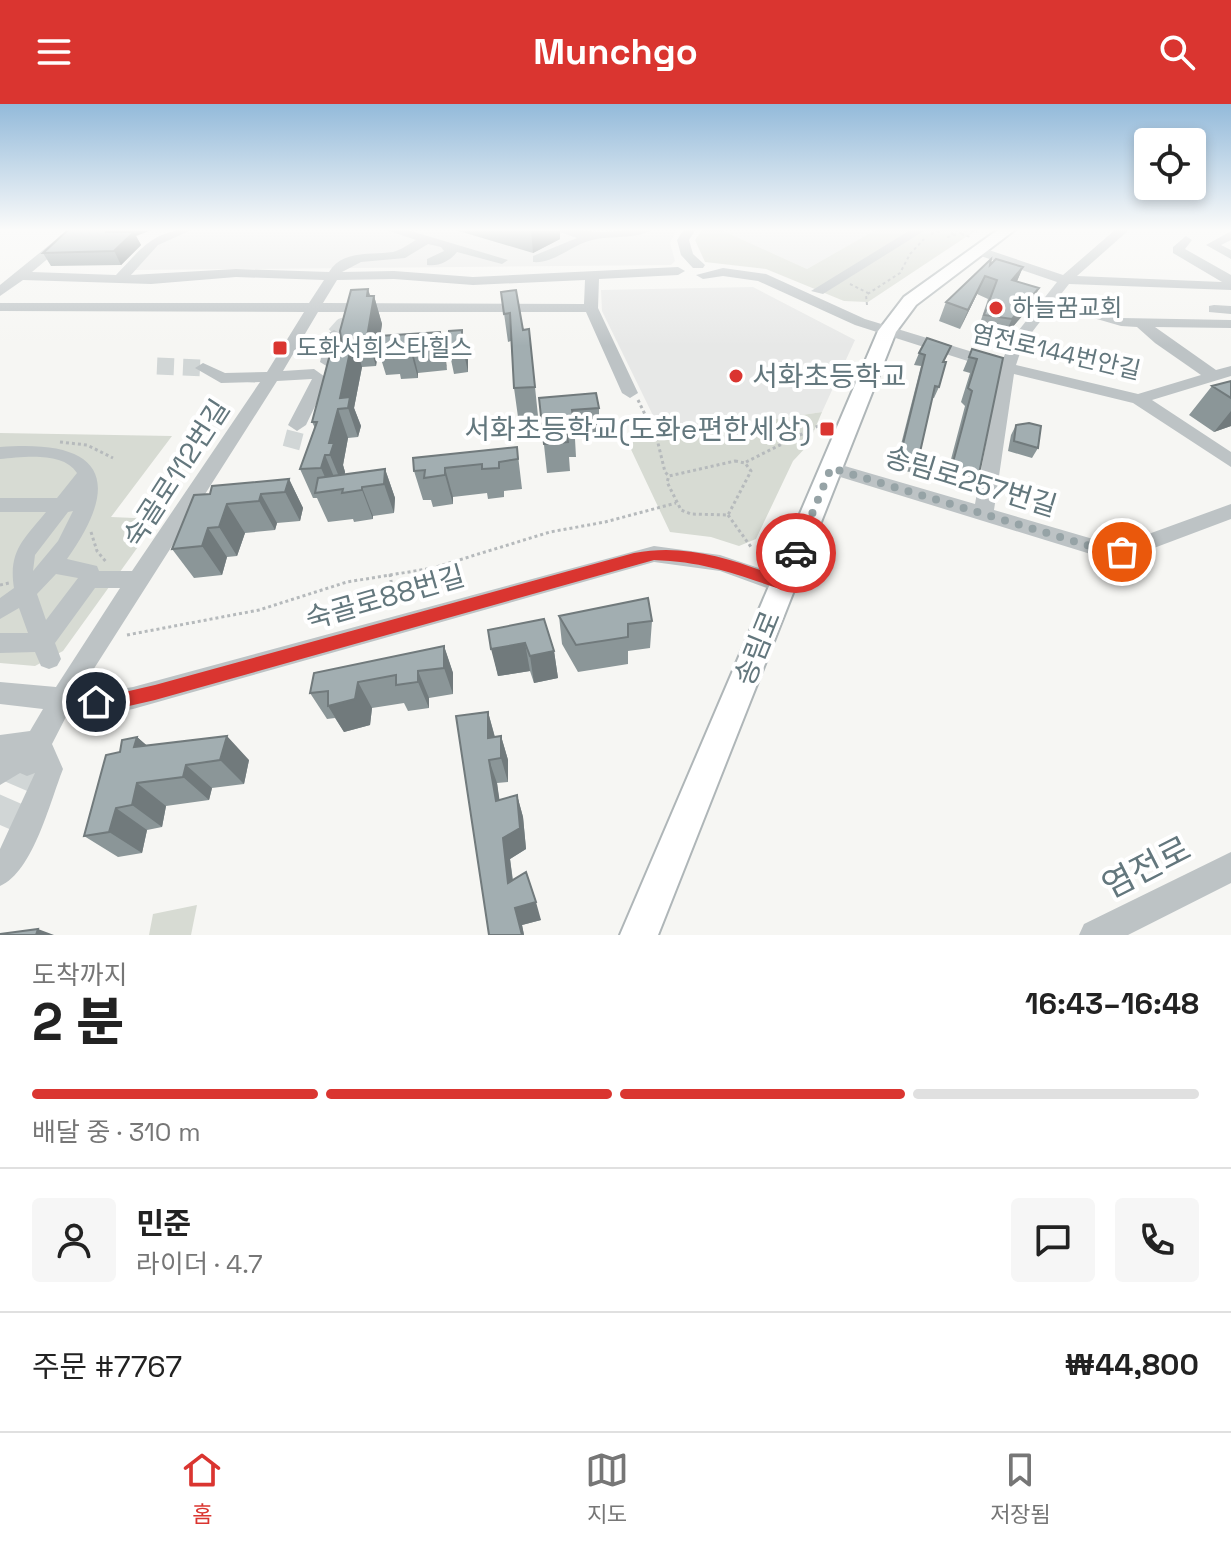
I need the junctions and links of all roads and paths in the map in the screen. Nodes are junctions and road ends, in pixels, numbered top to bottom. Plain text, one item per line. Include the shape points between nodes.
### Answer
1 (29, 268) edge
2 (130, 268) edge
3 (338, 268) edge
4 (669, 268) edge
5 (702, 268) edge
6 (857, 268) edge
7 (903, 268) edge
8 (943, 268) edge
9 (1038, 268) edge
10 (1079, 268) edge
11 (1205, 268) edge
12 (592, 274) junction
13 (19, 276) junction
14 (334, 276) junction
15 (120, 279) junction
16 (838, 279) junction
17 (1065, 280) junction
18 (1231, 284) edge
19 (818, 291) dead end
20 (0, 292) edge
21 (868, 293) junction
22 (1049, 300) junction
23 (867, 305) dead end
24 (0, 307) edge
25 (591, 308) junction
26 (314, 309) junction
27 (1214, 309) dead end
28 (1231, 310) edge
29 (1141, 322) junction
30 (1231, 324) edge
31 (887, 331) junction
32 (334, 334) dead end
33 (203, 368) tunnel mouth
34 (1007, 368) junction
35 (1222, 374) edge
36 (317, 376) junction
37 (271, 378) junction
38 (634, 397) joint
39 (1139, 399) junction
40 (822, 424) dead end
41 (297, 425) tunnel mouth
42 (0, 453) edge
43 (1231, 461) edge
44 (745, 463) junction
45 (831, 468) junction
46 (87, 473) junction
47 (669, 476) junction
48 (676, 503) junction
49 (0, 505) edge
50 (62, 505) junction
51 (1231, 511) edge
52 (90, 513) junction
53 (983, 514) junction
54 (728, 515) junction
55 (751, 547) dead end
56 (50, 564) junction
57 (114, 574) junction
58 (390, 574) junction
59 (89, 579) junction
60 (139, 580) junction
61 (783, 585) junction
62 (26, 589) junction
63 (394, 602) dead end
64 (0, 610) edge
65 (127, 635) dead end
66 (0, 643) edge
67 (46, 650) junction
68 (0, 693) edge
69 (63, 699) junction
70 (0, 748) edge
71 (33, 753) junction
72 (0, 772) edge
73 (1231, 867) edge
74 (0, 871) edge
75 (639, 935) edge
76 (1095, 935) edge

1 - 13 street
2 - 15 street
3 - 14 street
4 - 12 street, 염전로144번안길
5 - 31 street, 염전로144번안길 via 768,279
6 - 16 street
7 - 21 path
8 - 31 main road, 송림로
9 - 17 street
10 - 17 street
11 - 18 street
12 - 14 street, 염전로144번안길 via 473,281
12 - 25 street
13 - 15 street, 염전로144번안길
13 - 20 street
14 - 15 street, 염전로144번안길 via 226,273
14 - 26 street, 숙골로112번길
16 - 19 street
16 - 21 path
17 - 18 street
17 - 22 street
21 - 23 path
22 - 29 street via 1121,322
22 - 34 street via 1016,343
24 - 26 street
25 - 26 street
25 - 38 street
26 - 37 street, 숙골로112번길
27 - 28 street
29 - 30 street
29 - 35 street, 염전로144번안길 via 1160,340
31 - 34 street, 염전로144번안길
31 - 45 main road, 송림로
32 - 36 street via 328,362 338,362 343,370 337,376
33 - 37 street via 226,378
34 - 39 street, 염전로144번안길
34 - 53 street
35 - 39 street, 염전로144번안길
36 - 37 street
36 - 41 street
37 - 60 street, 숙골로112번길
38 - 47 path via 657,439
39 - 43 street
40 - 44 path
42 - 46 street via 62,456 78,462
44 - 47 path
44 - 54 path via 750,474
45 - 53 street, 송림로257번길
45 - 61 main road, 송림로
46 - 50 street
46 - 52 street
47 - 48 path
48 - 54 path via 691,514
48 - 58 path via 550,532 433,568
49 - 50 street
50 - 52 street
50 - 62 street via 21,559
51 - 53 street, 송림로257번길 via 1122,552
52 - 56 street
52 - 57 path via 94,545
54 - 55 path
56 - 59 street via 84,568
56 - 62 street
57 - 59 street
57 - 60 street
58 - 63 path
58 - 65 path via 259,610
59 - 67 street
60 - 69 street, 숙골로112번길
61 - 69 street, 숙골로88번길 via 716,561 654,554 133,698 103,703
61 - 75 main road, 송림로
62 - 64 street
62 - 67 street
66 - 67 street
68 - 69 street, 숙골로88번길
69 - 71 street, 숙골로112번길
70 - 71 street
71 - 72 street
71 - 74 street via 50,769 15,854
73 - 76 street, 염전로

